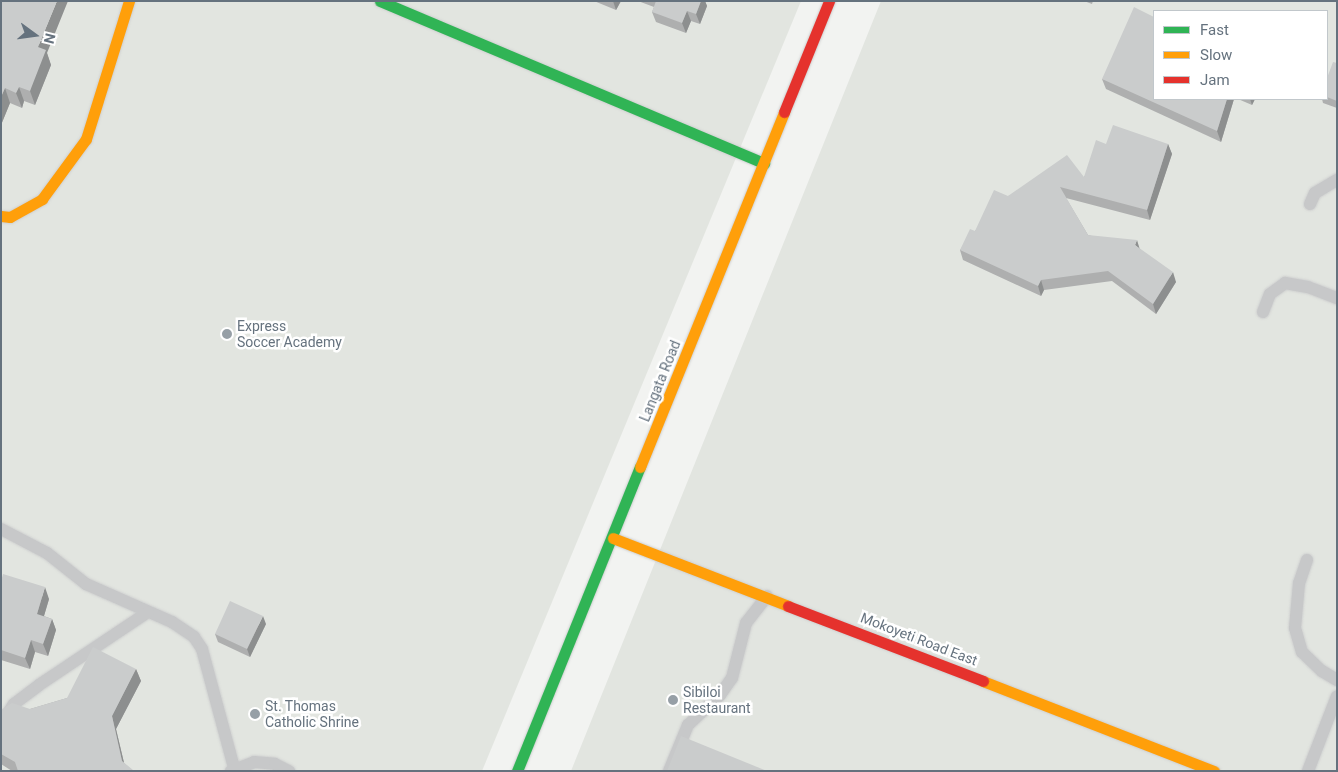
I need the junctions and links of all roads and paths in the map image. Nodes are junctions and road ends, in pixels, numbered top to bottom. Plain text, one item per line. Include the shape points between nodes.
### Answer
1 (129, 1) edge
2 (380, 1) edge
3 (829, 1) edge
4 (764, 164) junction
5 (1337, 180) edge
6 (1310, 204) dead end
7 (1, 216) edge
8 (1337, 298) edge
9 (1263, 312) dead end
10 (1, 529) edge
11 (613, 538) junction
12 (1307, 560) dead end
13 (767, 596) junction
14 (148, 612) junction
15 (1337, 680) edge
16 (1337, 696) edge
17 (1334, 710) edge
18 (7, 715) edge
19 (233, 770) edge
20 (289, 771) edge
21 (517, 771) edge
22 (669, 771) edge
23 (1214, 771) edge
24 (1308, 771) edge

1 - 7 street via 86,139 42,199 10,217
2 - 4 street
3 - 4 street, Langata Road
4 - 11 street, Langata Road
5 - 6 lane via 1316,193
8 - 9 lane via 1308,287 1285,283 1270,294
10 - 14 lane via 47,553 86,584
11 - 13 street, Mokoyeti Road East
11 - 21 street, Langata Road
12 - 15 lane via 1299,583 1295,628 1302,652
13 - 22 lane via 746,623 732,678 688,725
13 - 23 street, Mokoyeti Road East
14 - 18 lane via 39,685 14,704
14 - 19 lane via 172,622 194,637 202,649
16 - 17 lane
17 - 24 lane
19 - 20 lane via 254,762 275,764

